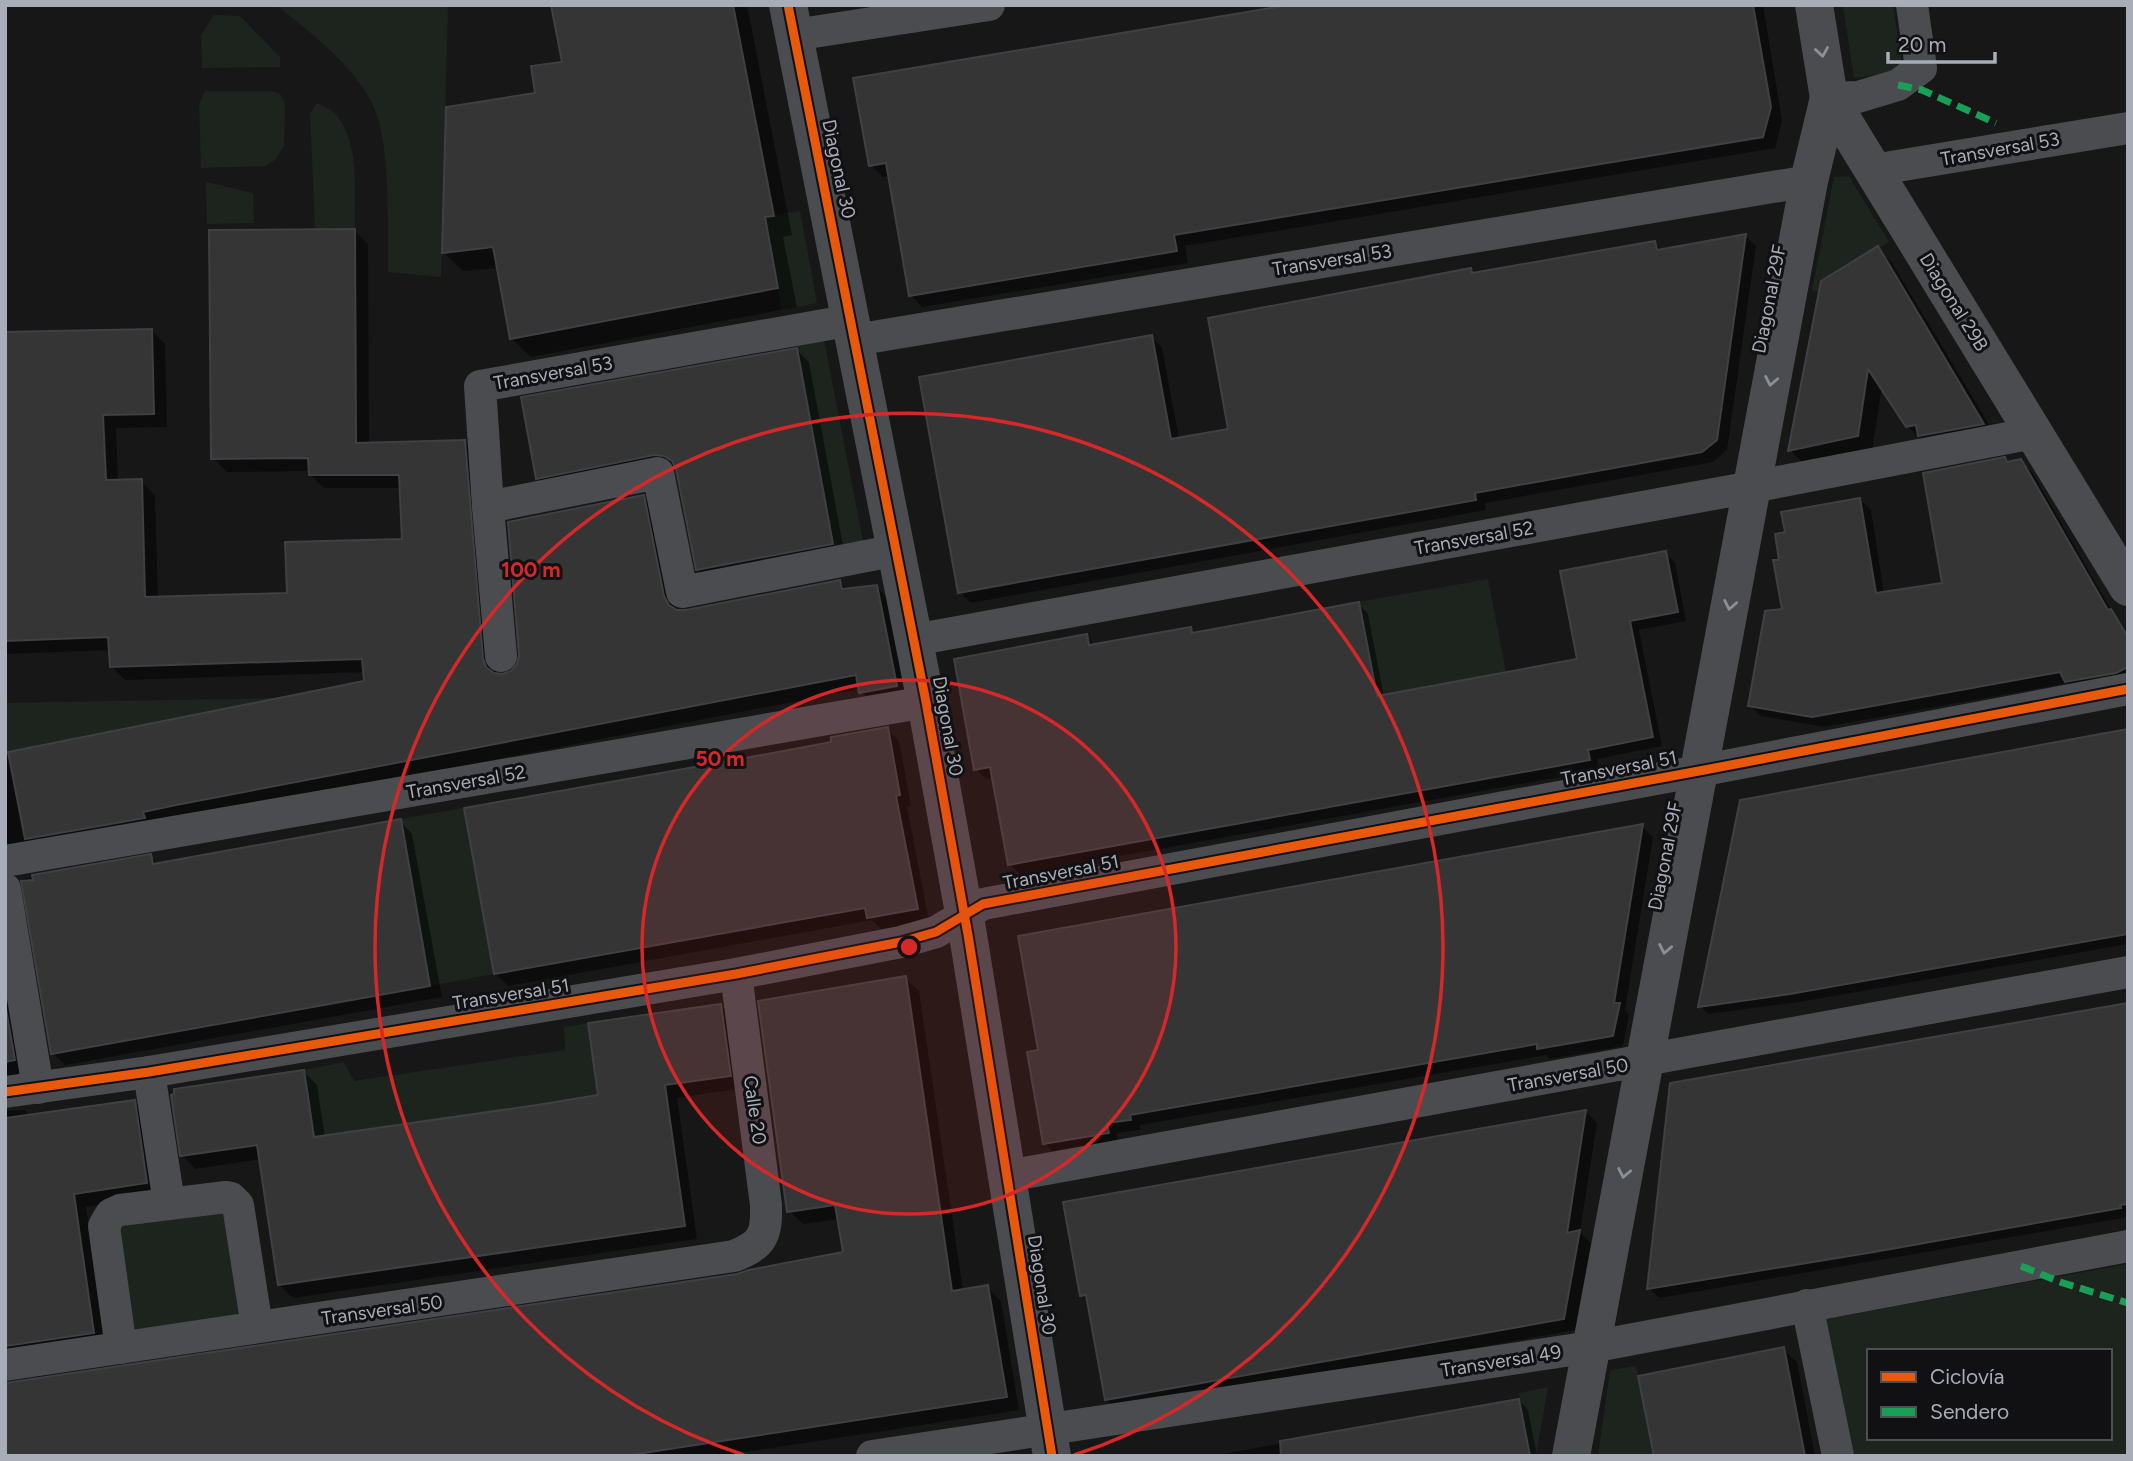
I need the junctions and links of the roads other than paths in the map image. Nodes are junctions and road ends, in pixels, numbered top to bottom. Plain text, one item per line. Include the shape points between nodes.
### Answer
1 (989, 5) edge
2 (1814, 5) edge
3 (1912, 5) edge
4 (791, 20) edge
5 (1829, 98) junction
6 (2128, 128) edge
7 (1873, 170) junction
8 (1809, 181) junction
9 (854, 330) junction
10 (2034, 433) junction
11 (1752, 487) junction
12 (488, 507) junction
13 (897, 550) junction
14 (2128, 587) edge
15 (914, 640) junction
16 (501, 656) dead end
17 (2128, 689) edge
18 (926, 702) junction
19 (1699, 771) junction
20 (5, 860) edge
21 (5, 889) edge
22 (965, 916) junction
23 (2128, 972) edge
24 (736, 974) junction
25 (1645, 1061) junction
26 (149, 1072) junction
27 (38, 1088) junction
28 (5, 1092) edge
29 (1008, 1176) junction
30 (169, 1203) junction
31 (757, 1245) joint
32 (2128, 1246) edge
33 (1807, 1305) junction
34 (257, 1327) junction
35 (1591, 1347) junction
36 (121, 1348) junction
37 (5, 1365) edge
38 (1049, 1443) edge
39 (872, 1456) edge
40 (1571, 1456) edge
41 (1838, 1456) edge

1 - 4 street
2 -> 5 street, Diagonal 29B
3 - 5 street via 1921,68 1898,85 1858,97
4 - 9 street, Diagonal 30
5 - 7 street, Diagonal 29B
5 - 8 street, Diagonal 29F
6 - 7 street, Transversal 53
7 - 10 street, Diagonal 29B
8 - 9 street, Transversal 53
8 -> 11 street, Diagonal 29F
9 - 12 street, Transversal 53 via 480,386
9 - 13 street, Diagonal 30
10 - 11 street, Transversal 52
10 - 14 street, Diagonal 29B
11 - 15 street, Transversal 52
11 -> 19 street, Diagonal 29F
12 - 13 street via 658,473 682,592
12 - 16 street, Transversal 53
13 - 15 street, Diagonal 30
15 - 18 street, Diagonal 30
17 - 19 street, Transversal 51
18 - 20 street, Transversal 52
18 - 22 street, Diagonal 30
19 - 22 street, Transversal 51 via 983,904
19 -> 25 street, Diagonal 29F
21 - 27 street
22 - 24 street, Transversal 51 via 901,943
22 - 29 street, Diagonal 30
23 - 25 street, Transversal 50
24 - 26 street, Transversal 51
24 - 31 street, Calle 20 via 766,1205 764,1230
25 - 29 street, Transversal 50
25 -> 35 street, Diagonal 29F
26 - 27 street, Transversal 51
26 - 30 street
27 - 28 street, Transversal 51
29 - 38 street, Diagonal 30
30 - 34 street via 226,1197 238,1205
30 - 36 street via 120,1210 104,1226
31 - 34 street, Transversal 50 via 734,1256
32 - 33 street, Transversal 49
33 - 35 street, Transversal 49
33 - 41 street
34 - 36 street, Transversal 50
35 - 38 street, Transversal 49
35 - 40 street, Diagonal 29F
36 - 37 street, Transversal 50
38 - 39 street, Transversal 49

